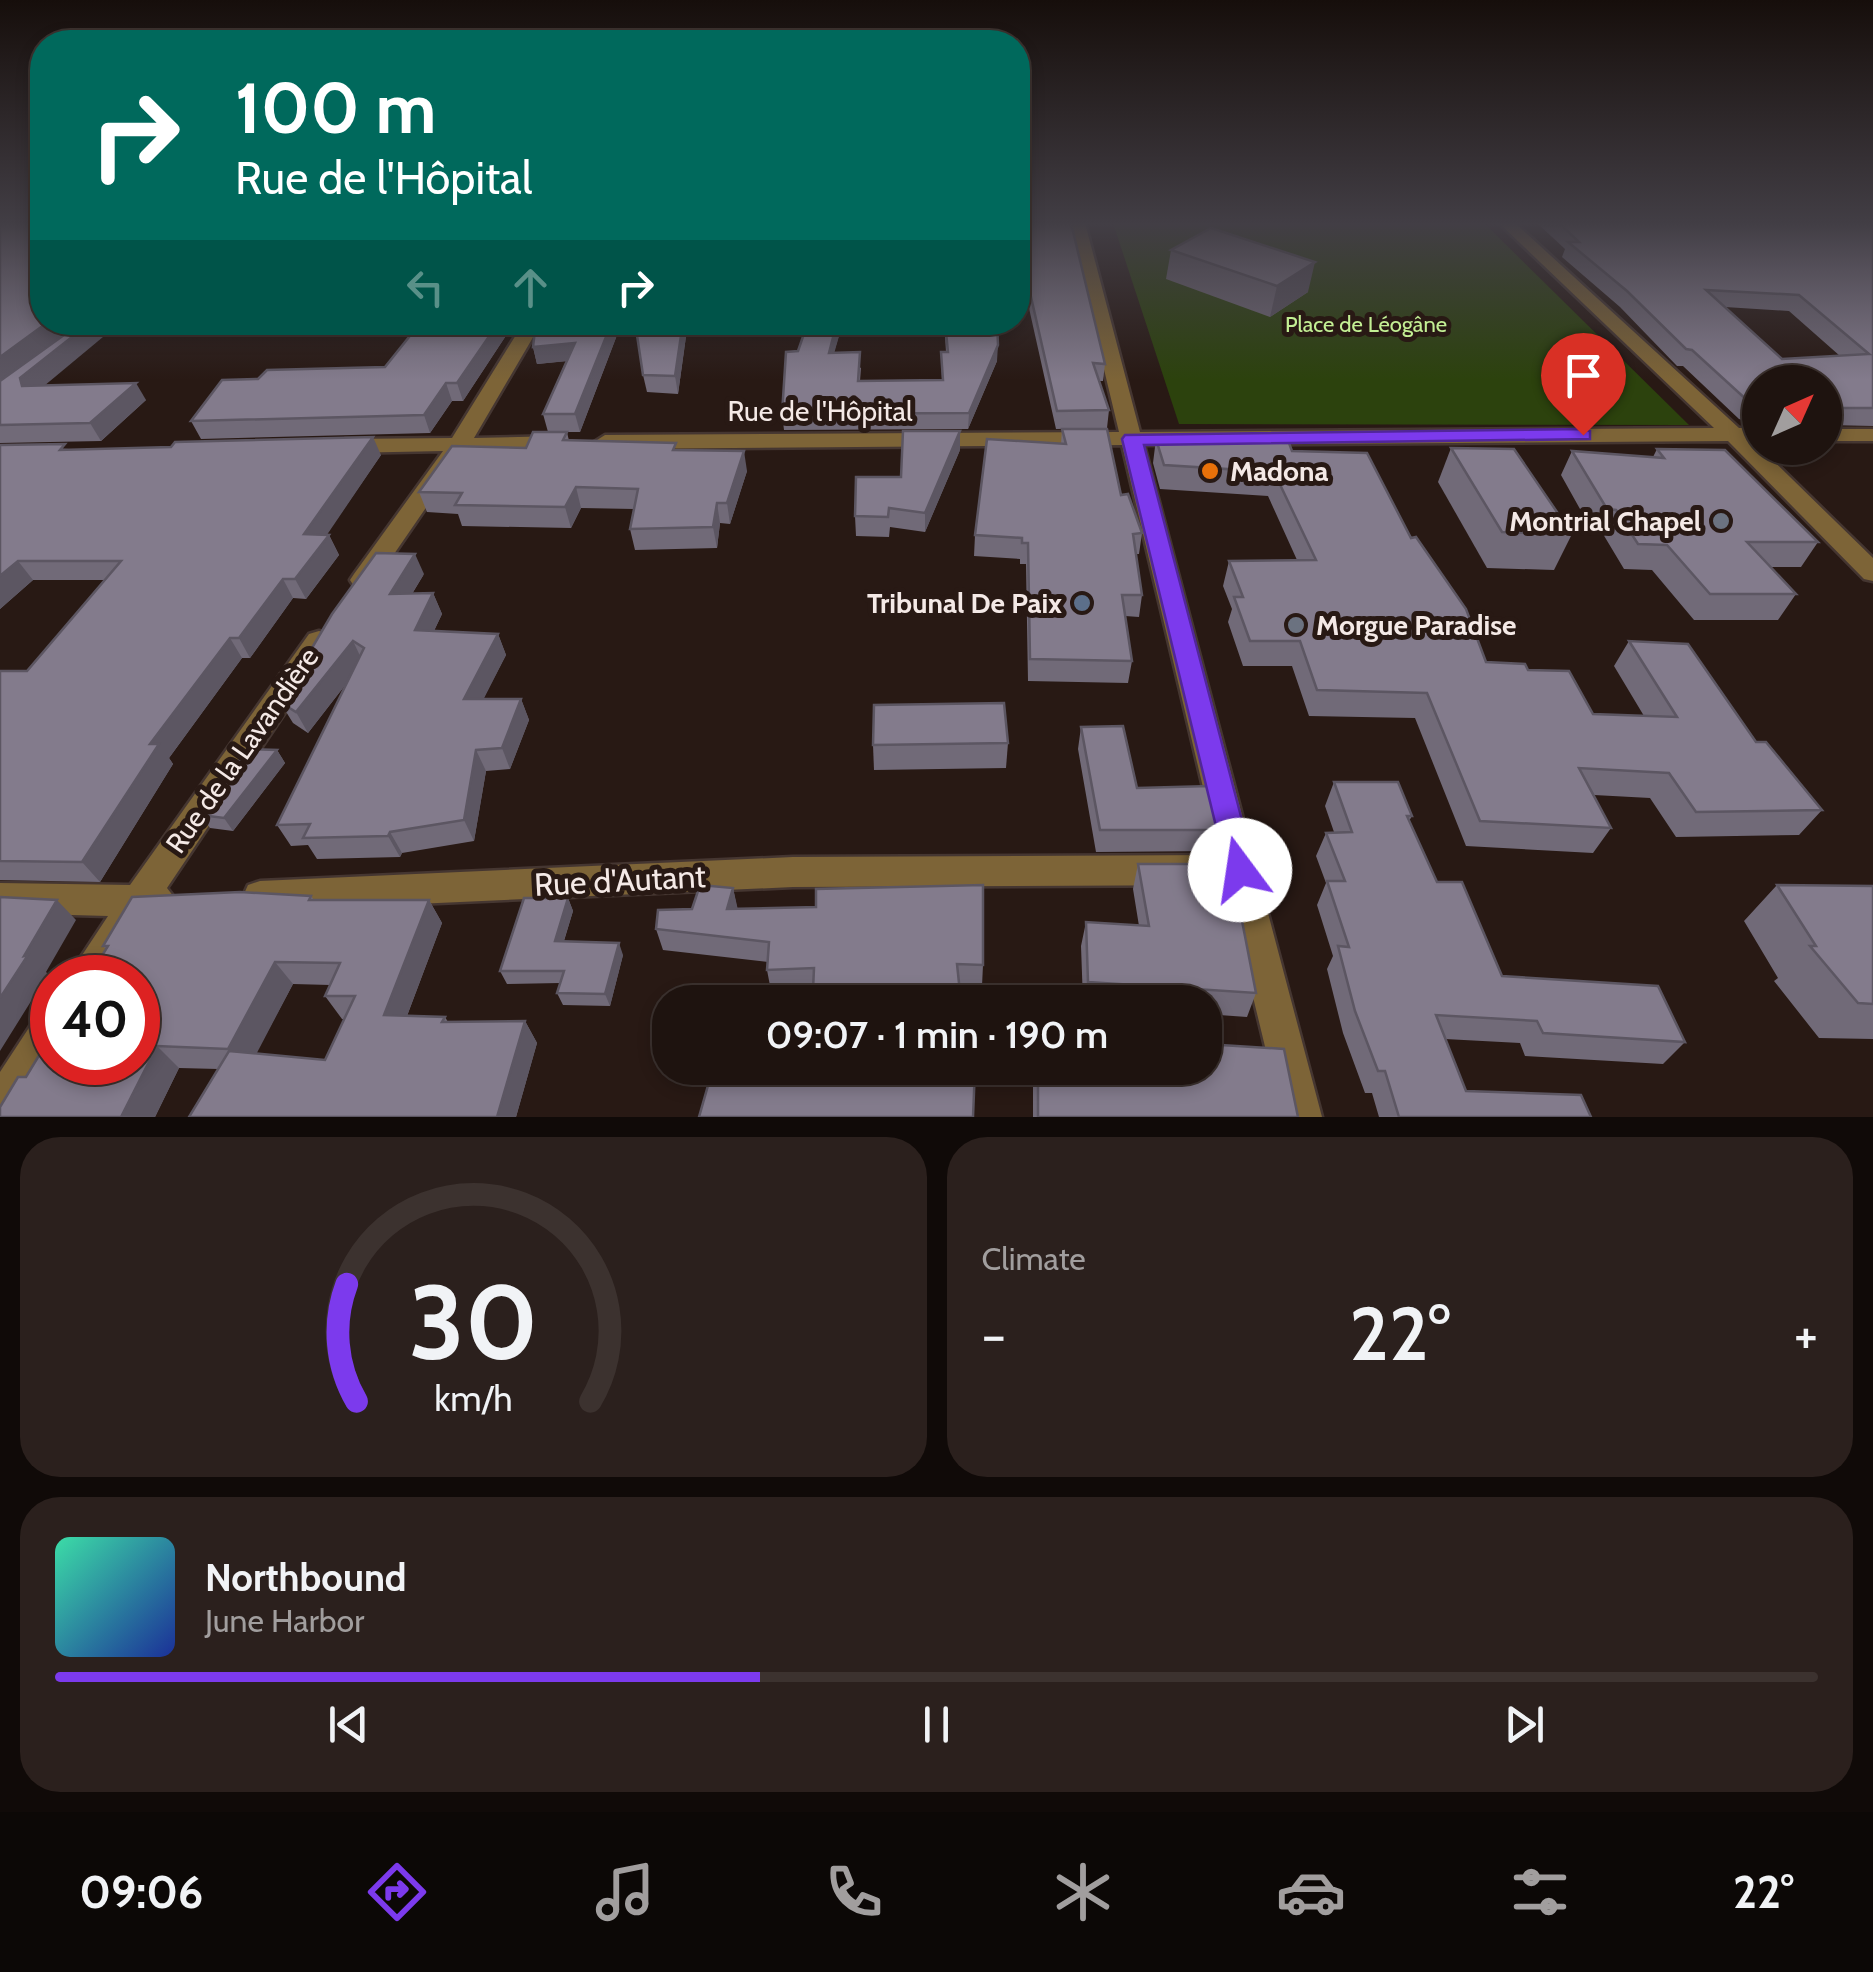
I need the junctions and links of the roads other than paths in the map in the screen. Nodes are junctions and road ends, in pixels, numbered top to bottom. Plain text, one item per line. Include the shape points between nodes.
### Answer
1 (1090, 275) edge
2 (1561, 275) edge
3 (525, 335) edge
4 (1732, 434) junction
5 (1742, 434) edge
6 (1842, 434) edge
7 (1873, 435) edge
8 (1132, 439) junction
9 (460, 443) junction
10 (320, 446) edge
11 (1873, 573) edge
12 (1240, 870) junction
13 (0, 898) edge
14 (234, 898) edge
15 (194, 899) edge
16 (134, 902) junction
17 (100, 955) edge
18 (30, 1061) edge
19 (0, 1108) edge
20 (1302, 1117) edge

1 - 8 street
2 - 4 street
3 - 9 street, Rue de la Lavandière
4 - 5 street, Rue de l'Hôpital
4 - 8 street, Rue de l'Hôpital
4 - 11 street
6 - 7 street
8 - 9 street, Rue de l'Hôpital
8 - 12 street
9 - 10 street, Rue de l'Hôpital
9 - 16 street, Rue de la Lavandière
12 - 14 street, Rue d'Autant via 792,872
12 - 20 street
13 - 16 street
15 - 16 street
16 - 17 street, Rue de la Lavandière
18 - 19 street

